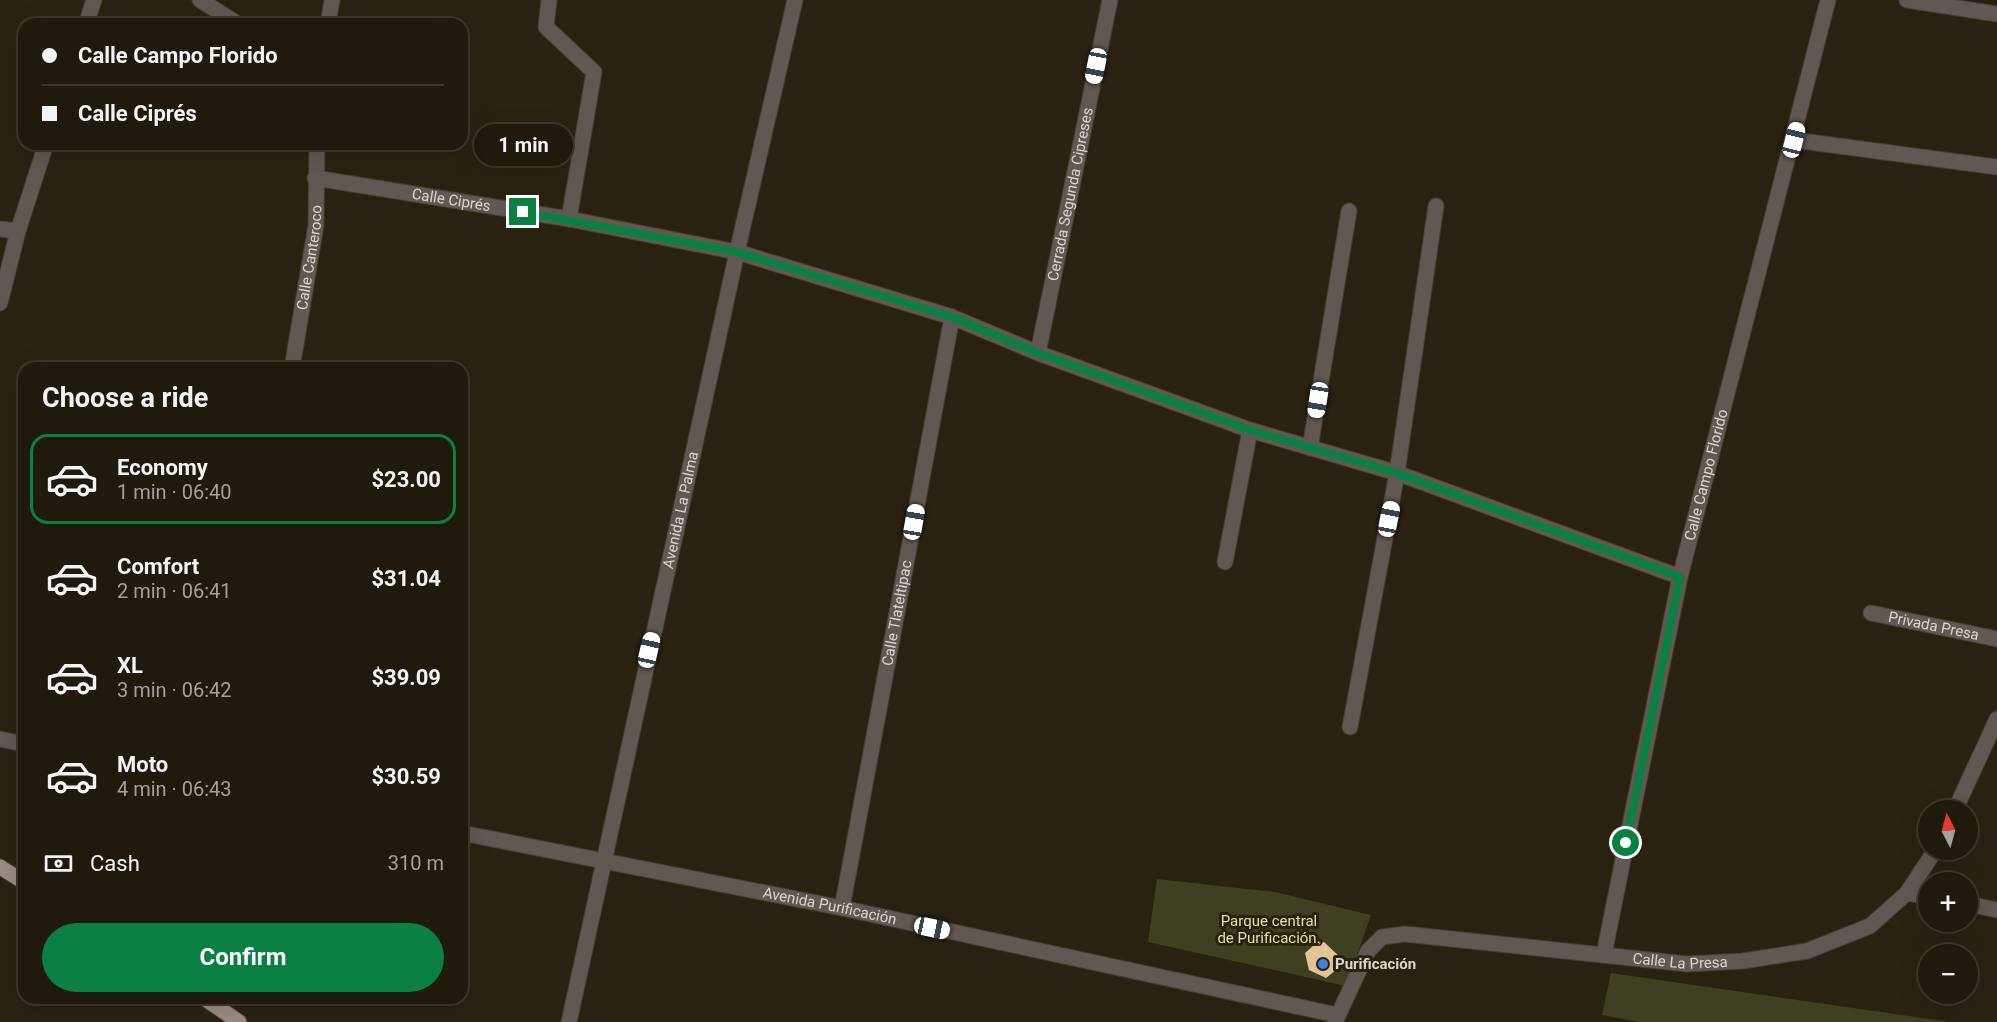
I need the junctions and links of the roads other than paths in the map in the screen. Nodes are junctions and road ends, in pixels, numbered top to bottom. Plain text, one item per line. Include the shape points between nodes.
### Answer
1 (94, 0) edge
2 (200, 0) edge
3 (332, 0) edge
4 (549, 0) edge
5 (795, 0) edge
6 (1110, 0) edge
7 (1828, 0) edge
8 (1907, 0) edge
9 (1997, 14) edge
10 (88, 18) edge
11 (228, 18) edge
12 (329, 18) edge
13 (1794, 140) junction
14 (44, 150) edge
15 (317, 150) edge
16 (1997, 167) edge
17 (315, 178) junction
18 (1436, 206) dead end
19 (1349, 211) dead end
20 (569, 219) junction
21 (0, 229) edge
22 (18, 231) junction
23 (737, 252) junction
24 (0, 303) edge
25 (952, 317) junction
26 (1038, 353) junction
27 (293, 362) edge
28 (1250, 430) junction
29 (1310, 448) junction
30 (1397, 473) junction
31 (1225, 562) dead end
32 (1680, 577) junction
33 (1871, 613) dead end
34 (1997, 639) edge
35 (1997, 719) edge
36 (1350, 727) dead end
37 (0, 739) edge
38 (18, 743) edge
39 (1959, 800) edge
40 (468, 834) edge
41 (1928, 860) edge
42 (603, 861) junction
43 (0, 867) edge
44 (18, 878) edge
45 (1906, 893) junction
46 (1918, 895) edge
47 (1978, 906) edge
48 (842, 908) junction
49 (1997, 910) edge
50 (1604, 954) junction
51 (213, 1004) edge
52 (1336, 1018) edge
53 (239, 1022) edge
54 (569, 1022) edge

1 - 10 street
2 - 11 street
3 - 12 street
4 - 20 street via 546,27 594,72
5 - 23 street, Avenida La Palma
6 - 26 street, Cerrada Segunda Cipreses
7 - 13 street, Calle Campo Florido
8 - 9 street
13 - 16 street
13 - 32 street, Calle Campo Florido
14 - 22 street
15 - 17 street, Calle Canteroco
17 - 20 street, Calle Ciprés
17 - 27 street, Calle Canteroco via 316,225
18 - 30 street
19 - 29 street
20 - 23 street, Calle Ciprés
21 - 22 street
22 - 24 street
23 - 25 street, Calle Ciprés
23 - 42 street, Avenida La Palma
25 - 26 street, Calle Ciprés
25 - 48 street, Calle Tlateltipac
26 - 28 street, Calle Ciprés
28 - 29 street, Calle Ciprés
28 - 31 street
29 - 30 street, Calle Ciprés
30 - 32 street, Calle Ciprés
30 - 36 street
32 - 50 street, Calle Campo Florido
33 - 34 street, Privada Presa
35 - 39 street
37 - 38 street
40 - 42 street, Avenida Purificación
41 - 45 street, Calle La Presa
42 - 48 street, Avenida Purificación
42 - 54 street, Avenida La Palma
43 - 44 main road
45 - 46 street
45 - 50 street, Calle La Presa via 1870,926 1807,951 1743,961 1687,964
47 - 49 street
48 - 52 street, Avenida Purificación
50 - 52 street, Calle La Presa via 1406,934 1382,937 1368,951
51 - 53 main road

